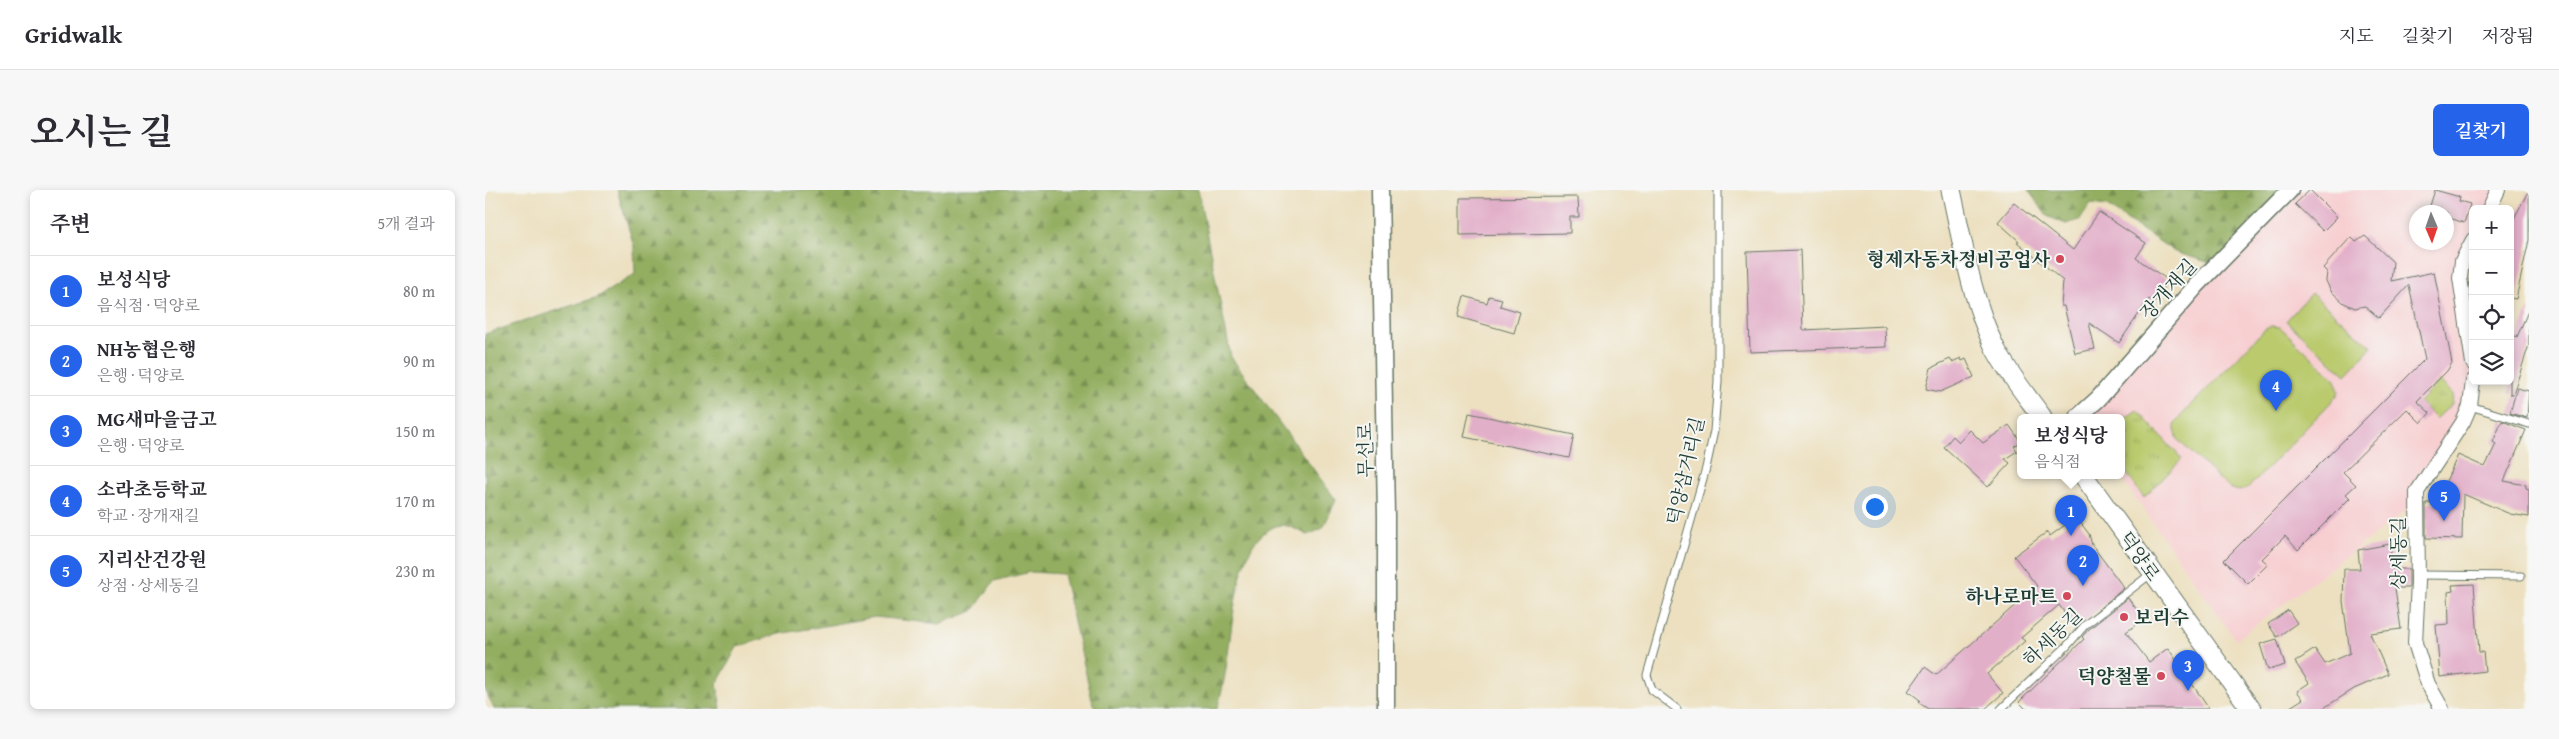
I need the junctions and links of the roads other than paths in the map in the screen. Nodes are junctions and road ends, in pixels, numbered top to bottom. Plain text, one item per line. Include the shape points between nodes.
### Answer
1 (1380, 190) edge
2 (1718, 190) edge
3 (1951, 190) edge
4 (2290, 190) edge
5 (2498, 190) edge
6 (2491, 205) edge
7 (2469, 248) edge
8 (2469, 340) edge
9 (2473, 385) edge
10 (2470, 406) junction
11 (2040, 414) edge
12 (2081, 414) edge
13 (2529, 424) edge
14 (2086, 479) edge
15 (2152, 573) junction
16 (2418, 575) junction
17 (2521, 576) dead end
18 (1386, 709) edge
19 (1677, 709) edge
20 (2001, 709) edge
21 (2251, 709) edge
22 (2442, 709) edge

1 - 18 street, 무선로
2 - 19 lane, 덕양삼거리길 via 1718,382 1714,431 1707,468 1647,679 1652,690
3 - 11 main road via 1972,286 1988,333 2002,361
4 - 12 street, 장개재길 via 2197,285
5 - 6 street
7 - 8 street via 2462,261 2461,286
9 - 10 street, 상세동길
10 - 13 lane
10 - 16 street, 상세동길 via 2417,492
14 - 15 main road, 덕양로
15 - 20 lane, 하세동길 via 2085,625
15 - 21 main road, 덕양로
16 - 17 lane
16 - 22 street, 상세동길 via 2417,654 2427,684

